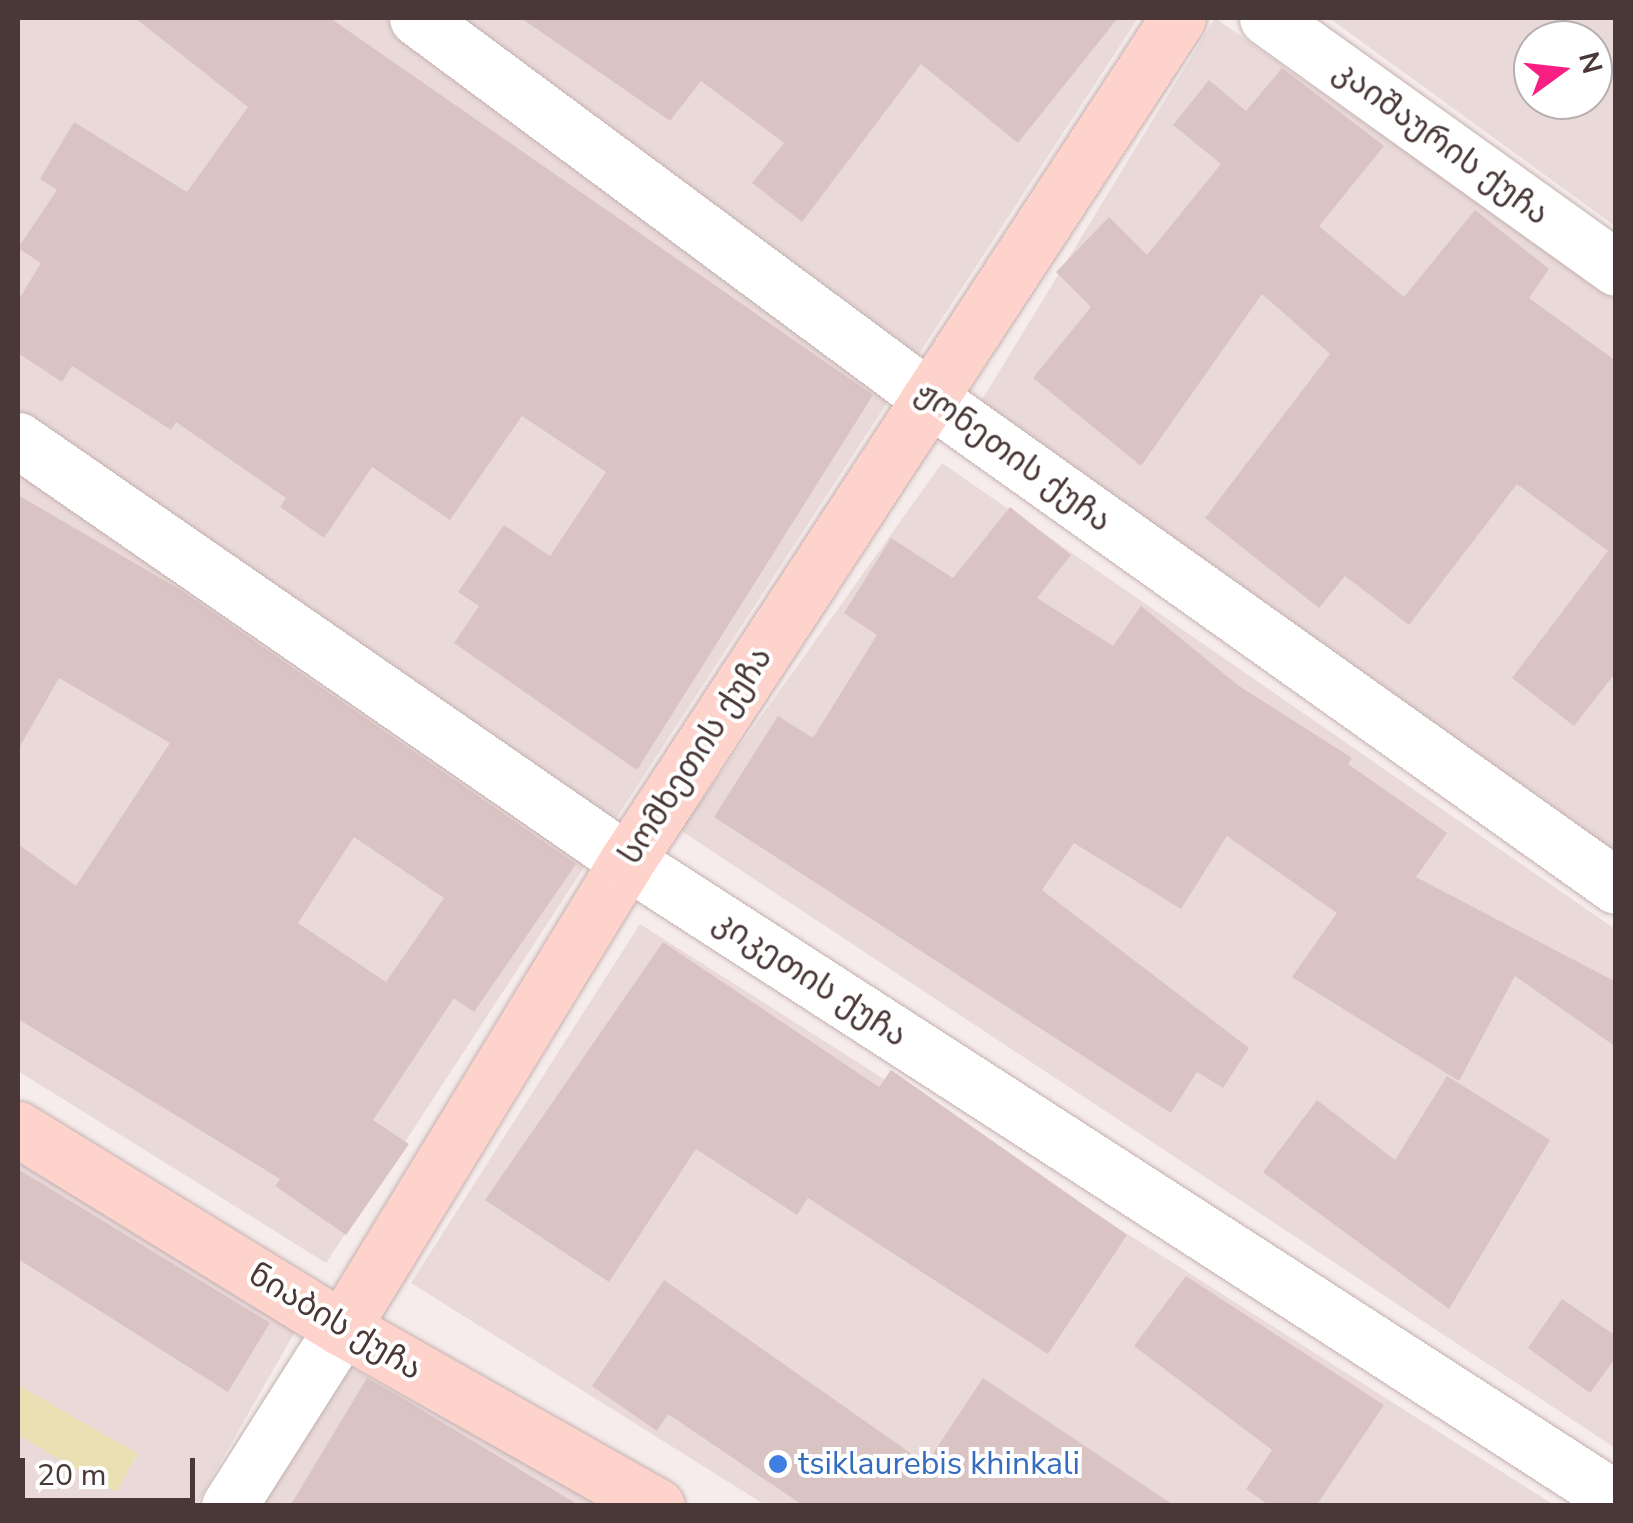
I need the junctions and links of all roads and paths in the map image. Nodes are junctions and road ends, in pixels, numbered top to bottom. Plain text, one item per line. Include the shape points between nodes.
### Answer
1 (417, 18) edge
2 (1178, 18) edge
3 (1267, 18) edge
4 (1616, 268) edge
5 (928, 397) junction
6 (18, 440) edge
7 (628, 861) junction
8 (1616, 886) edge
9 (18, 1130) edge
10 (342, 1328) junction
11 (1616, 1499) edge
12 (229, 1506) edge
13 (657, 1506) edge

1 - 5 street, ჟონეთის ქუჩა
2 - 5 street, სომხეთის ქუჩა
3 - 4 street, კაიშაურის ქუჩა
5 - 7 street, სომხეთის ქუჩა
5 - 8 street, ჟონეთის ქუჩა
6 - 7 street, კიკეთის ქუჩა
7 - 10 street, სომხეთის ქუჩა
7 - 11 street, კიკეთის ქუჩა
9 - 10 street, ნიაბის ქუჩა
10 - 12 street, სომხეთის ქუჩა
10 - 13 street, ნიაბის ქუჩა

